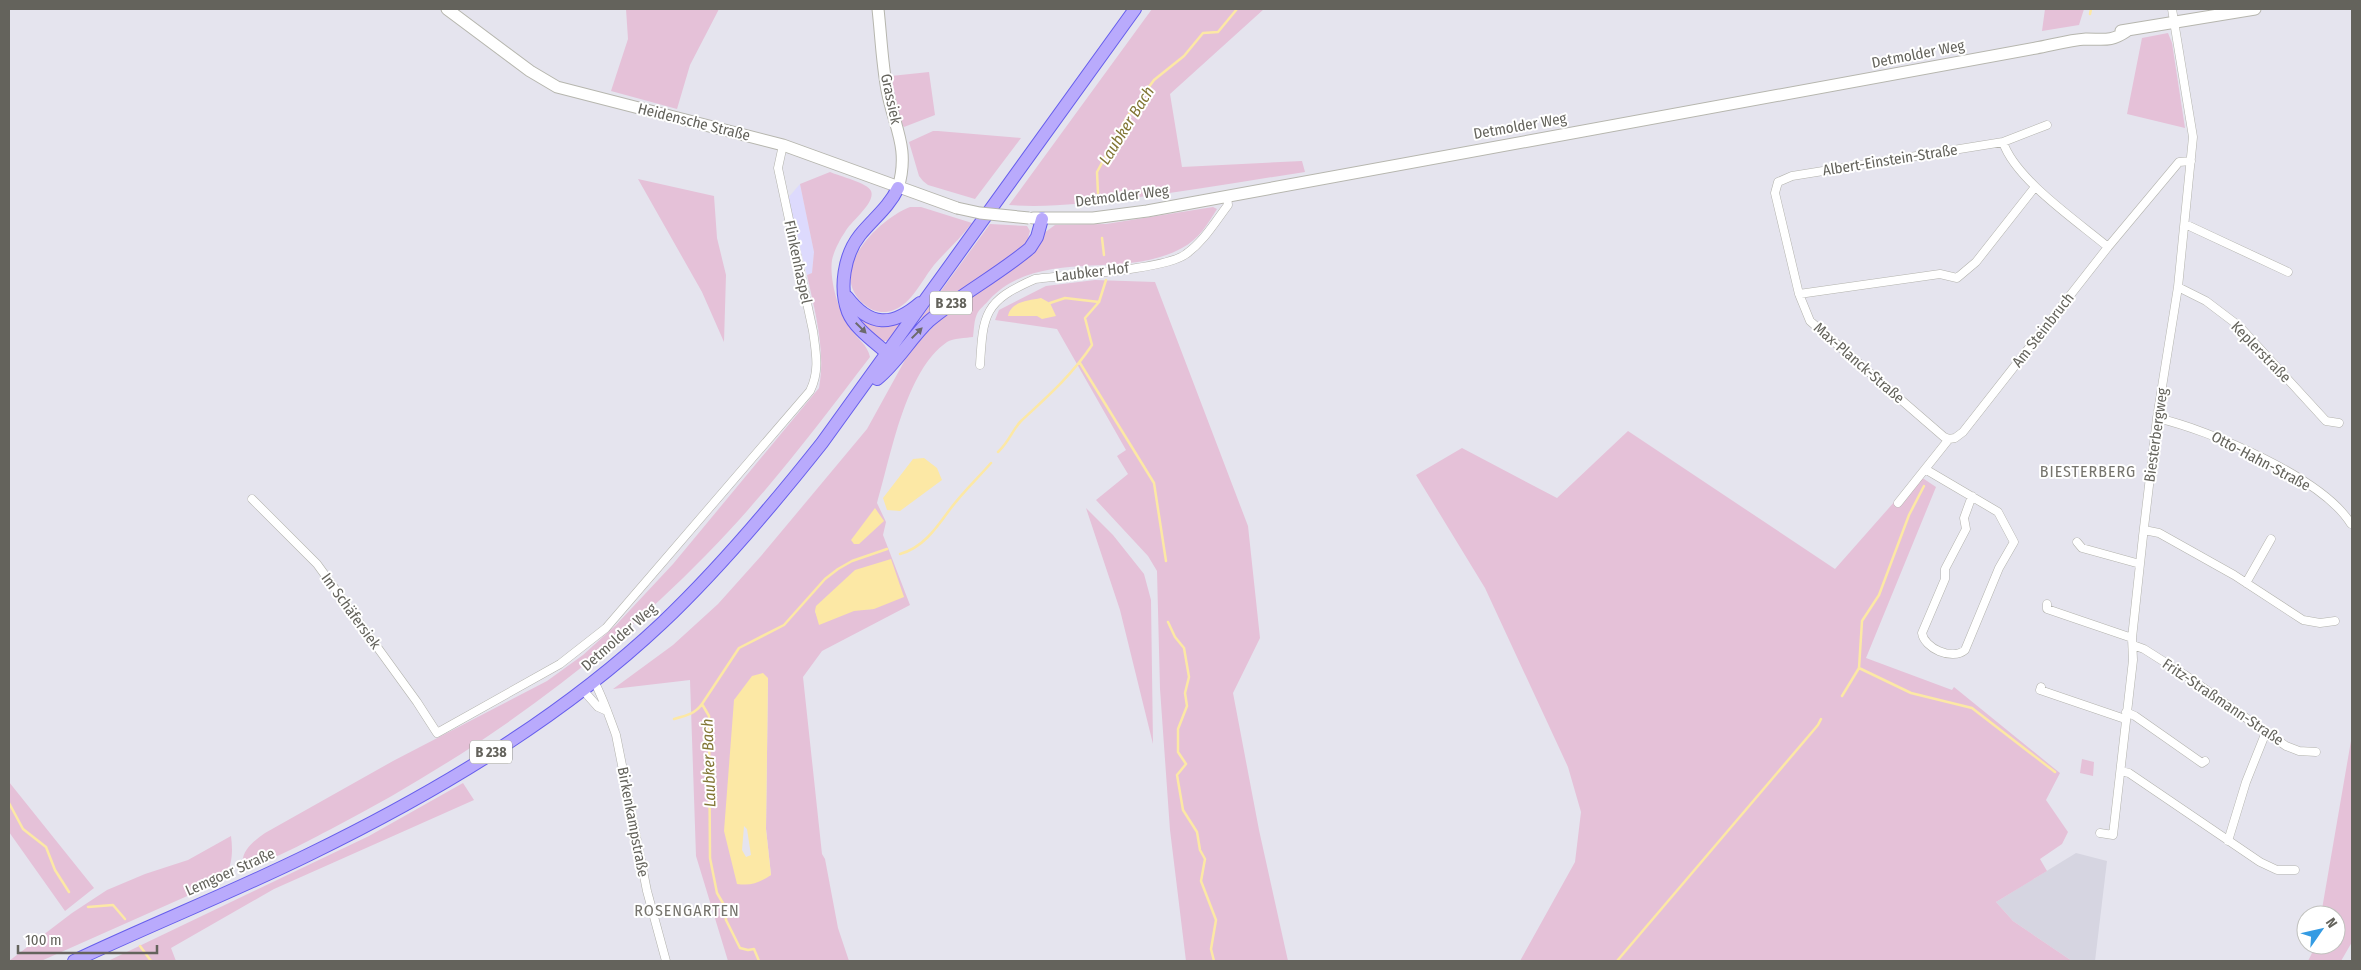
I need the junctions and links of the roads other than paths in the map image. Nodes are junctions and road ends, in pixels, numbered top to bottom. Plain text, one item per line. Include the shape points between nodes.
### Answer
1 (447, 9) edge
2 (878, 9) edge
3 (1135, 9) edge
4 (2172, 9) edge
5 (2255, 9) edge
6 (2175, 22) junction
7 (2047, 125) dead end
8 (2003, 142) junction
9 (783, 145) junction
10 (2190, 161) junction
11 (1778, 182) joint
12 (2035, 187) junction
13 (898, 188) junction
14 (1227, 197) junction
15 (957, 208) joint
16 (1035, 218) junction
17 (2185, 224) junction
18 (2108, 246) junction
19 (2288, 272) dead end
20 (2178, 287) junction
21 (1798, 294) junction
22 (930, 295) junction
23 (845, 296) junction
24 (888, 354) junction
25 (980, 366) dead end
26 (815, 380) joint
27 (860, 393) junction
28 (2157, 418) junction
29 (2338, 423) dead end
30 (1949, 439) junction
31 (1925, 469) junction
32 (1972, 496) junction
33 (252, 499) dead end
34 (1898, 503) dead end
35 (2351, 524) edge
36 (2144, 530) junction
37 (2271, 539) dead end
38 (2077, 542) dead end
39 (2140, 564) junction
40 (2246, 583) junction
41 (2047, 604) dead end
42 (2335, 621) dead end
43 (2133, 641) junction
44 (594, 681) junction
45 (2041, 687) dead end
46 (582, 690) junction
47 (607, 711) junction
48 (2125, 716) junction
49 (2266, 732) junction
50 (438, 733) joint
51 (2316, 752) dead end
52 (2204, 761) dead end
53 (2121, 771) junction
54 (396, 808) joint
55 (2100, 833) dead end
56 (2228, 841) junction
57 (2295, 870) dead end
58 (80, 960) edge
59 (666, 961) edge

1 - 9 street, Heidensche Straße via 530,71 557,87
2 - 13 street, Grassiek via 887,90 904,154
3 - 22 main road, B 238
4 - 6 street, Biesterbergweg
5 - 6 street, Detmolder Weg
6 - 10 street, Biesterbergweg via 2193,137
6 - 14 street, Detmolder Weg via 2127,31 2118,38 2102,41 2086,39
7 - 8 street, Albert-Einstein-Straße
8 - 11 street, Albert-Einstein-Straße via 1792,176
8 - 12 street via 2007,155
9 - 13 street, Heidensche Straße
9 - 26 street, Flinkenhaspel via 778,168 812,331
10 - 17 street, Biesterbergweg
10 - 18 street, Am Steinbruch via 2179,162
11 - 21 street, Max-Planck-Straße via 1775,193
12 - 18 street
12 - 21 street via 1976,262 1957,278 1940,274
13 - 15 street, Heidensche Straße
13 - 23 main road via 851,250 845,267
14 - 16 street, Detmolder Weg via 1120,215
14 - 25 street, Laubker Hof via 1228,205 1203,240 1184,255 1155,265 1035,279 1018,286 1002,297 986,316 982,325
15 - 16 street, Detmolder Weg, bridge
27 -> 16 main road, B 238 via 887,370 908,342 944,309 1030,248 1037,237
17 - 19 street
17 - 20 street, Biesterbergweg
18 - 30 street, Am Steinbruch via 1963,432
20 - 28 street, Biesterbergweg
20 - 29 street, Keplerstraße via 2206,301 2239,326 2326,421
21 - 30 street, Max-Planck-Straße via 1810,321
22 - 23 main road via 900,317 878,321 867,317
22 - 24 main road, B 238
23 -> 24 main road via 854,322
24 - 27 main road, B 238
26 - 50 street, Detmolder Weg via 810,391 606,628 560,664
27 - 44 main road, Detmolder Weg / B 238 via 775,502 722,562 662,623
28 - 35 street, Otto-Hahn-Straße via 2208,433 2301,480 2332,500
28 - 36 street, Biesterbergweg
30 - 31 street, Am Steinbruch
31 - 32 street
31 - 34 street, Am Steinbruch
32 - 32 street via 1998,512 2014,542 1964,650 1953,654 1929,647 1922,633 1945,579 1945,569 1966,529 1964,518
33 - 50 street, Im Schäfersiek via 317,564
36 - 39 street, Biesterbergweg
36 - 40 street via 2160,533
37 - 40 street
38 - 39 street via 2082,548
39 - 43 street, Biesterbergweg
40 - 42 street via 2303,620
41 - 43 street, Fritz-Straßmann-Straße via 2047,609
43 - 48 street, Biesterbergweg
43 - 49 street, Fritz-Straßmann-Straße
44 - 46 main road, Detmolder Weg / B 238
44 - 47 street, Birkenkampstraße
45 - 48 street via 2040,690
46 - 47 street via 598,707
46 - 54 main road, Detmolder Weg / B 238 via 456,775
47 - 59 street, Birkenkampstraße via 616,735 647,891
48 - 52 street via 2135,716 2202,763
48 - 53 street, Biesterbergweg
49 - 51 street, Fritz-Straßmann-Straße via 2290,748
49 - 56 street
53 - 55 street, Biesterbergweg via 2113,835
53 - 56 street via 2129,773
54 - 58 main road, Lemgoer Straße / B 238 via 310,854
56 - 57 street via 2268,867

